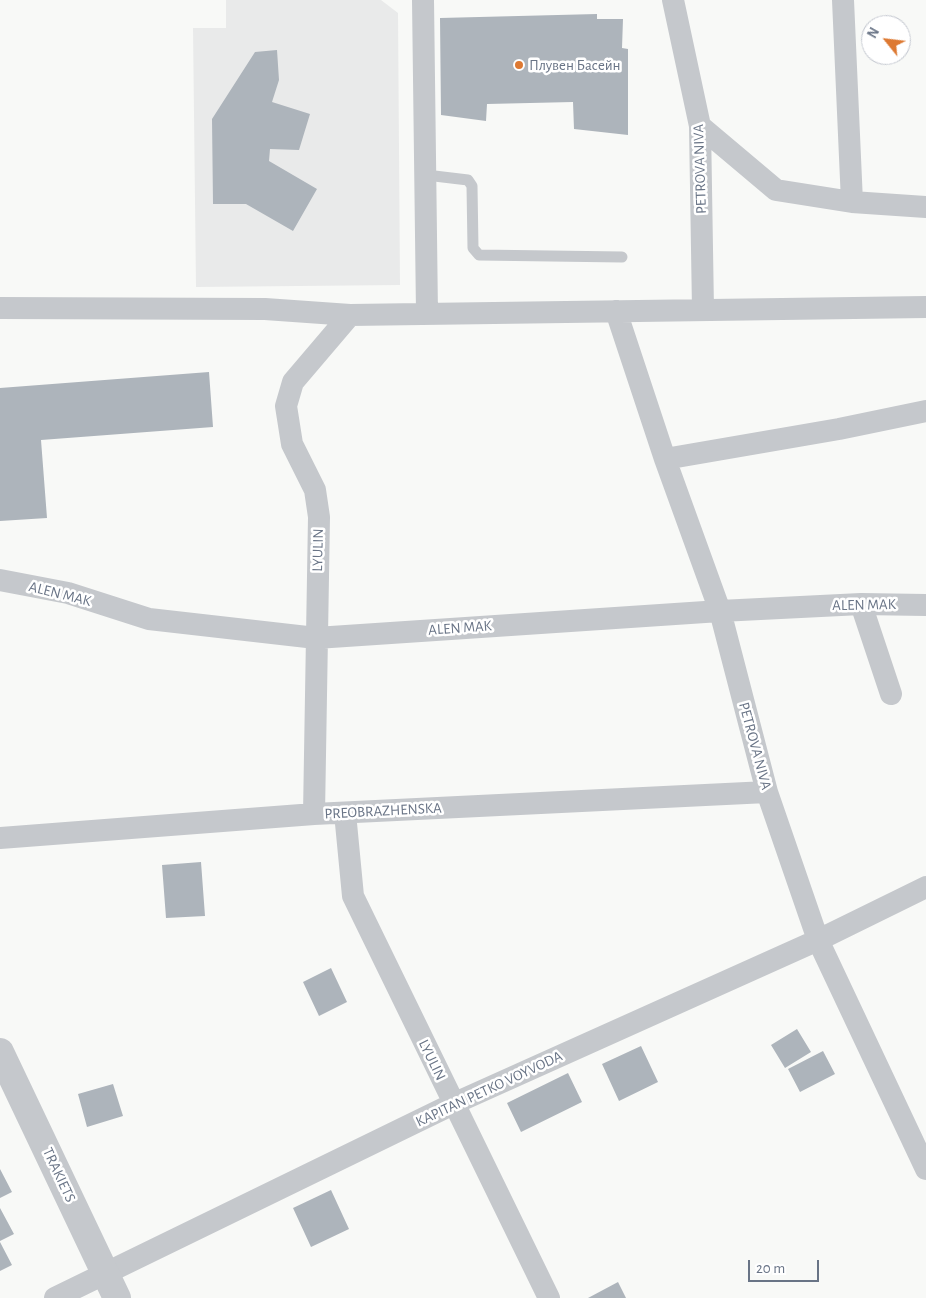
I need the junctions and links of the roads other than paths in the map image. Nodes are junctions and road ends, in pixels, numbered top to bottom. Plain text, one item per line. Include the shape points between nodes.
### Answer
1 (423, 0) edge
2 (673, 0) edge
3 (843, 0) edge
4 (700, 126) junction
5 (426, 175) junction
6 (852, 202) junction
7 (926, 207) edge
8 (622, 257) dead end
9 (926, 307) edge
10 (0, 308) edge
11 (704, 310) junction
12 (616, 311) junction
13 (427, 313) junction
14 (350, 315) junction
15 (926, 411) edge
16 (665, 459) junction
17 (0, 580) edge
18 (861, 604) junction
19 (926, 605) edge
20 (720, 610) junction
21 (316, 638) junction
22 (891, 694) dead end
23 (767, 792) junction
24 (345, 813) junction
25 (314, 814) junction
26 (0, 838) edge
27 (926, 887) edge
28 (818, 940) junction
29 (0, 1052) edge
30 (454, 1104) junction
31 (926, 1169) edge
32 (105, 1272) junction
33 (55, 1298) edge
34 (117, 1298) edge
35 (549, 1298) edge

1 - 5 street
2 - 4 street, PETROVA NIVA
3 - 6 street
4 - 6 street via 776,190
4 - 11 street, PETROVA NIVA
5 - 8 lane via 468,180 472,186 473,248 479,254
5 - 13 street
6 - 7 street
9 - 11 street
10 - 14 street via 264,309
11 - 12 street
12 - 13 street
12 - 16 street, PETROVA NIVA
13 - 14 street
14 - 21 street, LYULIN via 293,382 286,406 292,444 315,490 319,517
15 - 16 street
16 - 20 street, PETROVA NIVA
17 - 21 street, ALEN MAK via 68,593 149,619
18 - 19 street, ALEN MAK
18 - 20 street, ALEN MAK
18 - 22 street
20 - 21 street, ALEN MAK
20 - 23 street, PETROVA NIVA
21 - 25 street, LYULIN
23 - 24 street, PREOBRAZHENSKA
23 - 28 street, PETROVA NIVA
24 - 25 street, PREOBRAZHENSKA
24 - 30 street, LYULIN via 353,896
25 - 26 street, PREOBRAZHENSKA
27 - 28 street, KAPITAN PETKO VOYVODA
28 - 30 street, KAPITAN PETKO VOYVODA
28 - 31 street, PETROVA NIVA
29 - 32 street, TRAKIETS
30 - 32 street, KAPITAN PETKO VOYVODA
30 - 35 street, LYULIN
32 - 33 street, KAPITAN PETKO VOYVODA
32 - 34 street, TRAKIETS

